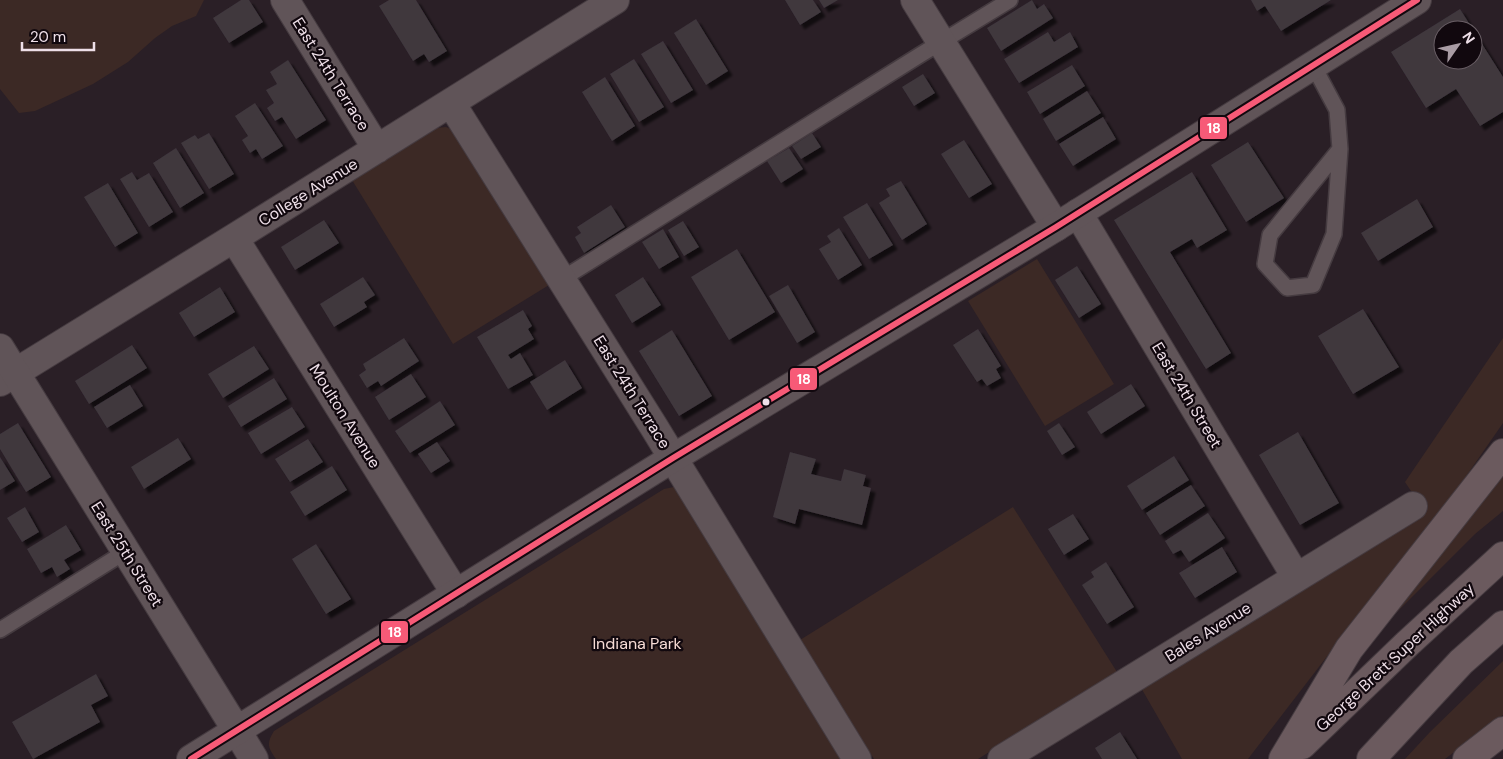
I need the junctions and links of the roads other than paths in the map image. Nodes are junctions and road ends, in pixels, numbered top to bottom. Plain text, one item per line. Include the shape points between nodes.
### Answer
1 (285, 0) edge
2 (615, 0) edge
3 (915, 0) edge
4 (1010, 0) edge
5 (1417, 0) edge
6 (941, 41) junction
7 (1313, 65) junction
8 (451, 103) junction
9 (377, 148) junction
10 (1340, 149) junction
11 (1067, 220) junction
12 (234, 238) junction
13 (562, 279) junction
14 (0, 348) edge
15 (8, 377) edge
16 (1503, 453) edge
17 (673, 458) junction
18 (1413, 506) dead end
19 (125, 552) junction
20 (1503, 556) edge
21 (1296, 577) junction
22 (456, 594) junction
23 (1503, 625) edge
24 (0, 630) edge
25 (236, 731) junction
26 (1503, 731) edge
27 (191, 759) edge
28 (254, 759) edge
29 (857, 759) edge
30 (1002, 759) edge
31 (1283, 759) edge
32 (1288, 759) edge
33 (1372, 759) edge
34 (1467, 759) edge

1 - 9 street, East 24th Terrace
2 - 8 street, College Avenue
3 - 6 street, East 24th Street
4 - 6 lane
5 - 7 street
6 - 11 street, East 24th Street
6 - 13 lane
7 - 10 lane via 1337,110
7 - 11 street
8 - 9 street, College Avenue
8 - 13 street, East 24th Terrace
9 - 12 street, College Avenue
10 - 10 lane via 1334,234 1313,285 1288,288 1265,264 1270,235
11 - 17 street
11 - 21 street, East 24th Street
12 - 15 street, College Avenue
12 - 22 street, Moulton Avenue
13 - 17 street, East 24th Terrace
14 - 15 street, East 25th Street
15 - 19 street, East 25th Street
16 - 31 highway via 1348,649
17 - 22 street
17 - 29 street, East 24th Terrace
18 - 21 street, Bales Avenue
19 - 24 lane
19 - 25 street, East 25th Street
20 - 32 highway, George Brett Super Highway via 1406,644
21 - 30 street, Bales Avenue
22 - 25 street
23 - 33 highway via 1461,662
25 - 27 street
25 - 28 street, East 25th Street
26 - 34 highway

